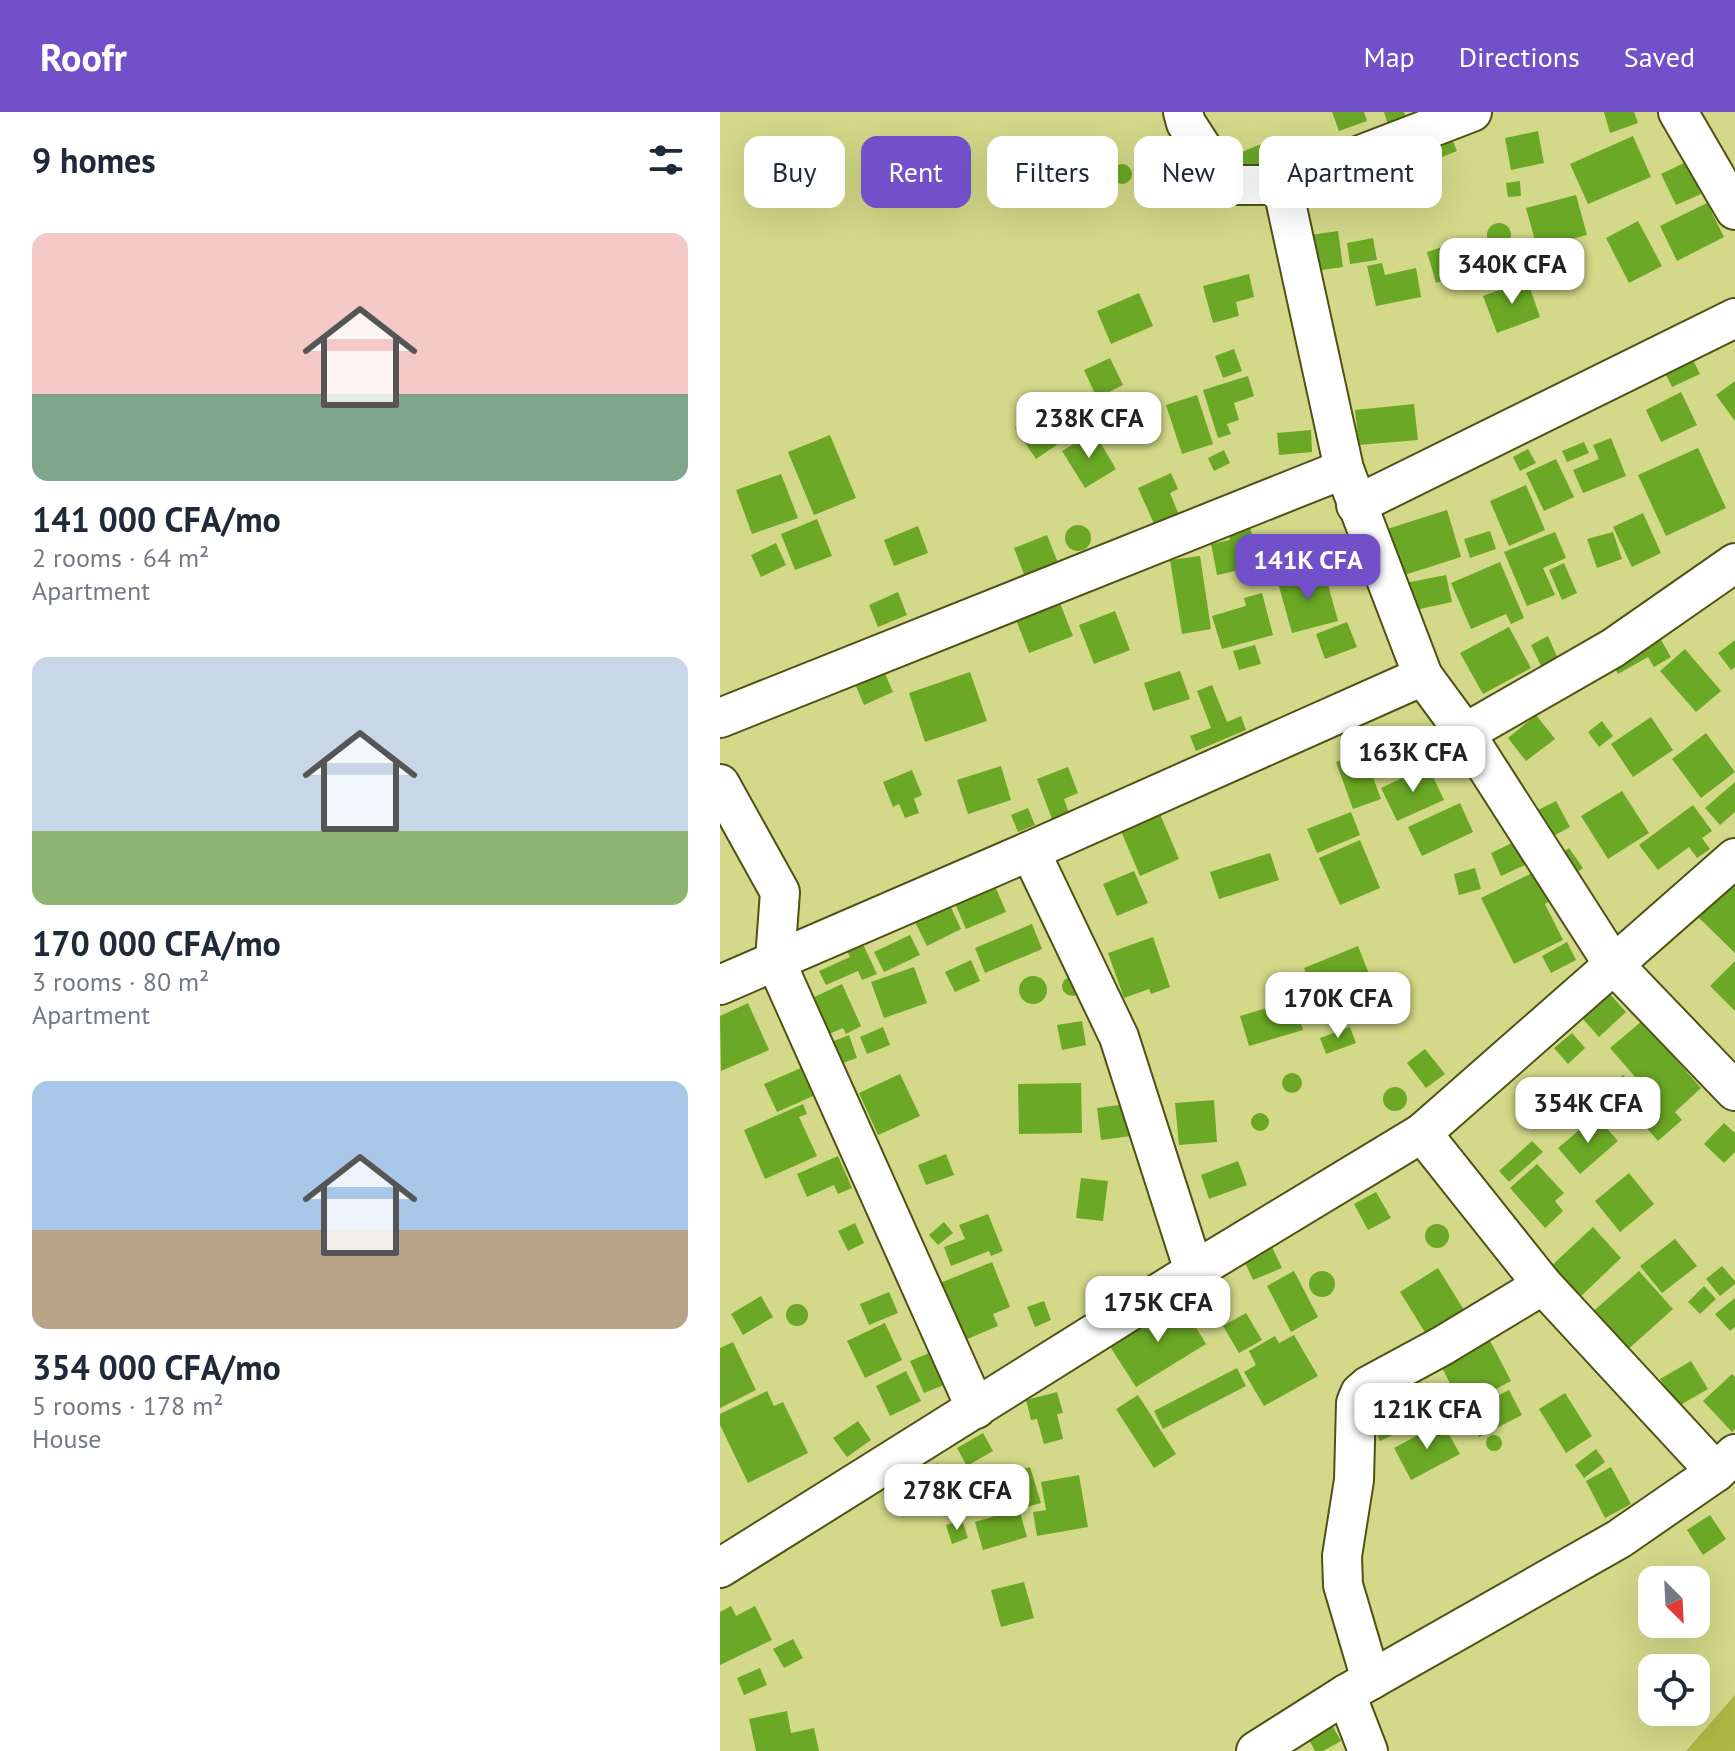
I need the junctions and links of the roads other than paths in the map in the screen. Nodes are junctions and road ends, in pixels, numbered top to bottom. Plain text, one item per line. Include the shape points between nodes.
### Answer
1 (1183, 112) edge
2 (1472, 112) edge
3 (1678, 112) edge
4 (1410, 136) edge
5 (1259, 185) edge
6 (1287, 208) edge
7 (1735, 210) edge
8 (1735, 318) edge
9 (1344, 469) junction
10 (1356, 505) junction
11 (1735, 563) edge
12 (1423, 676) junction
13 (720, 718) edge
14 (1465, 733) junction
15 (720, 784) edge
16 (1030, 851) junction
17 (1735, 858) edge
18 (775, 960) junction
19 (1613, 964) junction
20 (720, 985) edge
21 (1735, 1091) edge
22 (1422, 1133) junction
23 (1194, 1271) junction
24 (1543, 1285) junction
25 (976, 1409) junction
26 (1726, 1463) edge
27 (720, 1568) edge
28 (1358, 1687) junction
29 (1256, 1751) edge
30 (1368, 1751) edge

1 - 5 street via 1226,185
2 - 4 street
3 - 7 street
6 - 9 street
8 - 10 street
9 - 10 street
9 - 13 street
10 - 12 street
11 - 14 street via 1613,648
12 - 14 street
12 - 16 street
14 - 19 street
15 - 18 street via 780,892
16 - 18 street
16 - 23 street via 1119,1037
17 - 19 street
18 - 20 street
18 - 25 street
19 - 21 street
19 - 22 street
22 - 23 street
22 - 24 street
23 - 25 street
24 - 26 street
24 - 28 street via 1360,1393 1341,1569
25 - 27 street
26 - 28 street via 1619,1539
28 - 29 street
28 - 30 street

